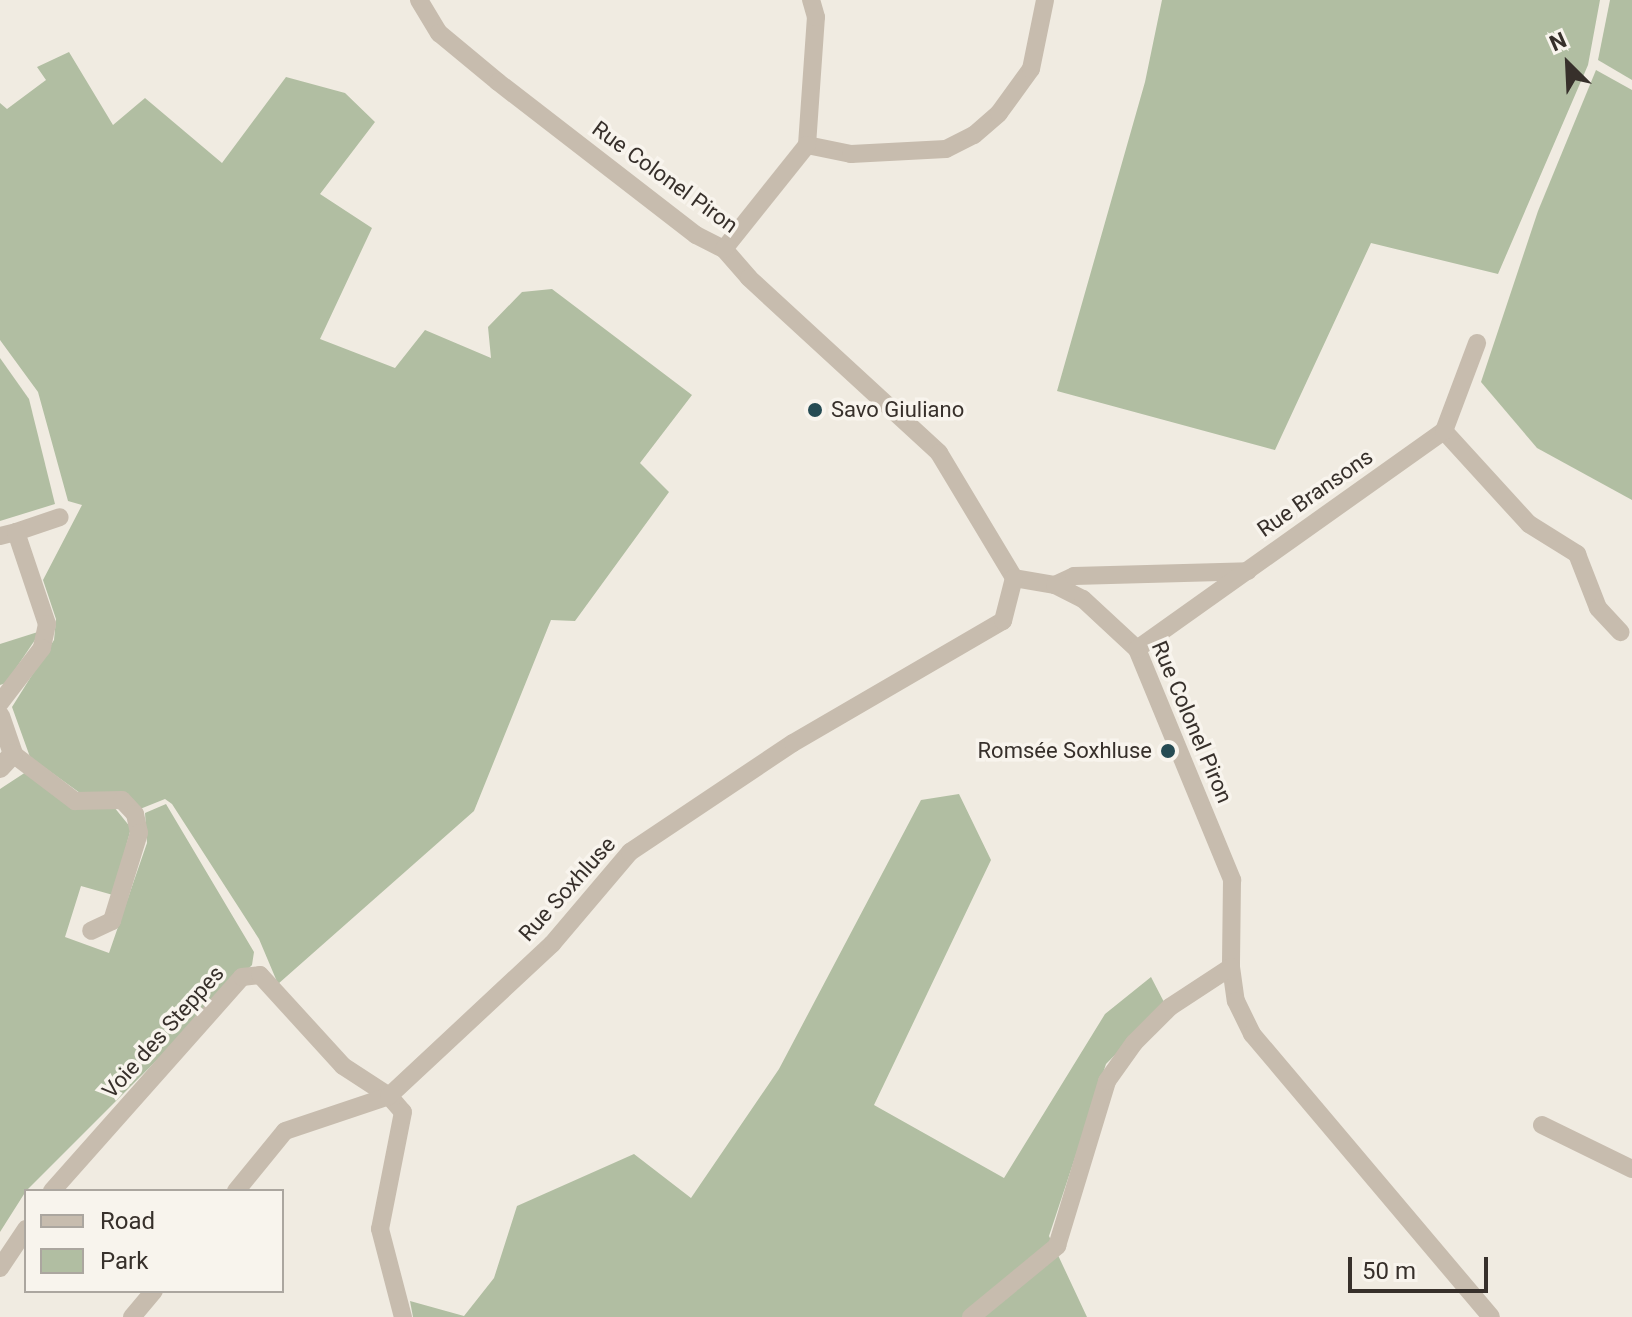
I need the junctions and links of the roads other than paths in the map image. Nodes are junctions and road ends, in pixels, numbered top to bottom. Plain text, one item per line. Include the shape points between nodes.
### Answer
1 (419, 0) edge
2 (811, 0) edge
3 (1045, 0) edge
4 (807, 145) junction
5 (724, 249) junction
6 (1477, 343) dead end
7 (1444, 431) junction
8 (60, 517) dead end
9 (8, 534) edge
10 (1248, 571) junction
11 (1014, 578) junction
12 (1055, 585) junction
13 (1620, 632) dead end
14 (1137, 649) junction
15 (0, 703) edge
16 (0, 716) edge
17 (6, 761) edge
18 (91, 931) dead end
19 (1231, 967) junction
20 (389, 1096) junction
21 (1542, 1125) dead end
22 (1632, 1169) edge
23 (54, 1189) edge
24 (238, 1189) edge
25 (24, 1232) edge
26 (0, 1268) edge
27 (152, 1293) edge
28 (132, 1317) edge
29 (403, 1317) edge
30 (971, 1317) edge
31 (1491, 1317) edge

1 - 5 street, Rue Colonel Piron via 439,33 498,82 696,235
2 - 4 street via 816,17
3 - 4 street via 1031,69 999,113 974,135 946,149 914,151 851,154
4 - 5 street
5 - 11 street, Rue Colonel Piron via 939,453
6 - 7 street
7 - 10 street, Rue Bransons
7 - 13 street via 1529,524 1577,554 1598,608
8 - 9 street
9 - 15 street via 47,624 42,648
10 - 12 street via 1074,576
10 - 14 street, Rue Bransons
11 - 12 street, Rue Colonel Piron
11 - 20 street, Rue Soxhluse via 1003,621 728,783 630,852 552,944
12 - 14 street, Rue Colonel Piron via 1083,599
14 - 19 street, Rue Colonel Piron via 1232,880
16 - 17 street
17 - 18 street via 75,801 122,800 135,814 139,833 112,921
19 - 30 street via 1170,1007 1134,1043 1107,1081 1057,1246
19 - 31 street, Rue Colonel Piron via 1236,1001 1252,1034
20 - 23 street, Voie des Steppes via 343,1066 260,975 242,977
20 - 24 street via 285,1131
20 - 29 street via 403,1112 402,1134 380,1229
21 - 22 street
25 - 26 street
27 - 28 street

